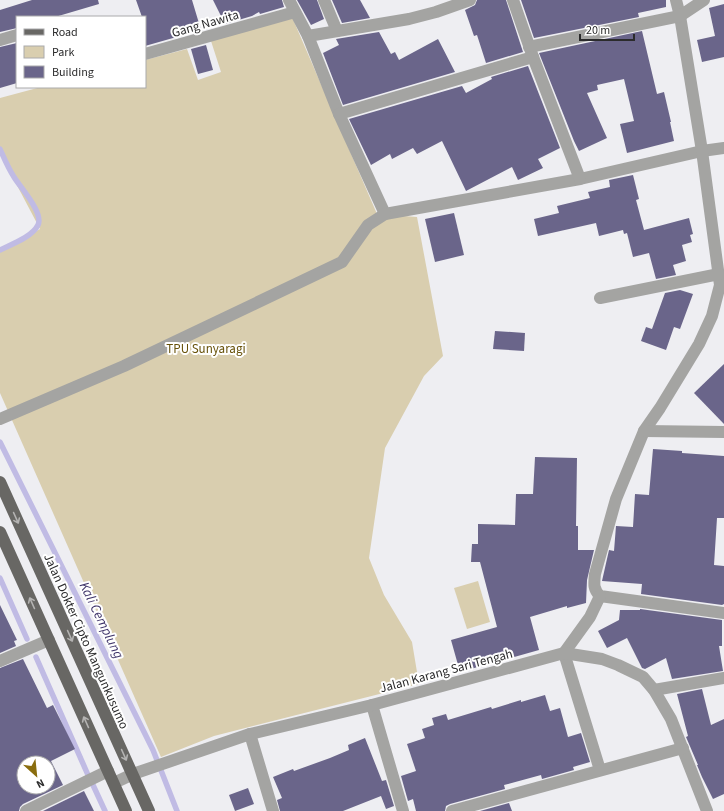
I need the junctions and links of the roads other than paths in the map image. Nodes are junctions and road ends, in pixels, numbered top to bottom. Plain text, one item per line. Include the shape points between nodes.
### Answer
1 (289, 0) edge
2 (324, 0) edge
3 (470, 0) edge
4 (513, 0) edge
5 (676, 0) edge
6 (704, 0) edge
7 (295, 12) junction
8 (680, 16) junction
9 (337, 31) junction
10 (16, 35) edge
11 (308, 36) junction
12 (0, 40) edge
13 (531, 52) junction
14 (146, 54) edge
15 (339, 114) junction
16 (724, 148) edge
17 (702, 152) junction
18 (580, 179) junction
19 (385, 214) junction
20 (719, 274) junction
21 (600, 298) dead end
22 (0, 419) edge
23 (644, 431) junction
24 (724, 432) edge
25 (0, 482) edge
26 (0, 532) edge
27 (3, 548) edge
28 (600, 596) junction
29 (724, 613) edge
30 (49, 640) junction
31 (564, 653) junction
32 (0, 661) edge
33 (724, 678) edge
34 (654, 690) junction
35 (372, 705) junction
36 (250, 734) junction
37 (683, 748) junction
38 (600, 770) junction
39 (108, 771) junction
40 (132, 774) junction
41 (114, 783) junction
42 (26, 811) edge
43 (126, 811) edge
44 (149, 811) edge
45 (274, 811) edge
46 (403, 811) edge
47 (452, 811) edge
48 (707, 811) edge

1 - 7 street
2 - 9 street
3 - 9 street via 409,19
4 - 13 street
5 - 8 street
6 - 8 street
7 - 11 street
7 - 14 street, Gang Nawita
8 - 13 street
8 - 17 street
9 - 11 street
10 - 12 street
11 - 15 street
13 - 15 street
13 - 18 street
15 - 19 street
16 - 17 street
17 - 18 street
17 - 20 street
18 - 19 street
19 - 22 street via 368,225 342,262 124,366
20 - 21 street
20 - 23 street via 720,285 712,316 699,344
23 - 24 street
23 - 28 street via 616,499 595,574 594,586
25 -> 40 main road, Jalan Dokter Cipto Mangunkusumo
26 - 27 main road
30 -> 27 main road
28 - 29 street
28 - 31 street via 590,617
30 - 32 street
39 -> 30 main road
31 - 34 street, Jalan Karang Sari Tengah via 602,659 618,665 643,677
31 - 35 street, Jalan Karang Sari Tengah
31 - 38 street
33 - 34 street
34 - 37 street, Jalan Karang Sari Tengah via 671,719
35 - 36 street, Jalan Karang Sari Tengah
35 - 46 street
36 - 40 street, Jalan Karang Sari Tengah
36 - 45 street
37 - 38 street
37 - 48 street, Jalan Karang Sari Tengah
38 - 47 street
39 - 41 main road
39 - 42 street
40 - 41 street, Jalan Karang Sari Tengah
40 - 44 main road, Jalan Dokter Cipto Mangunkusumo
41 - 43 main road

